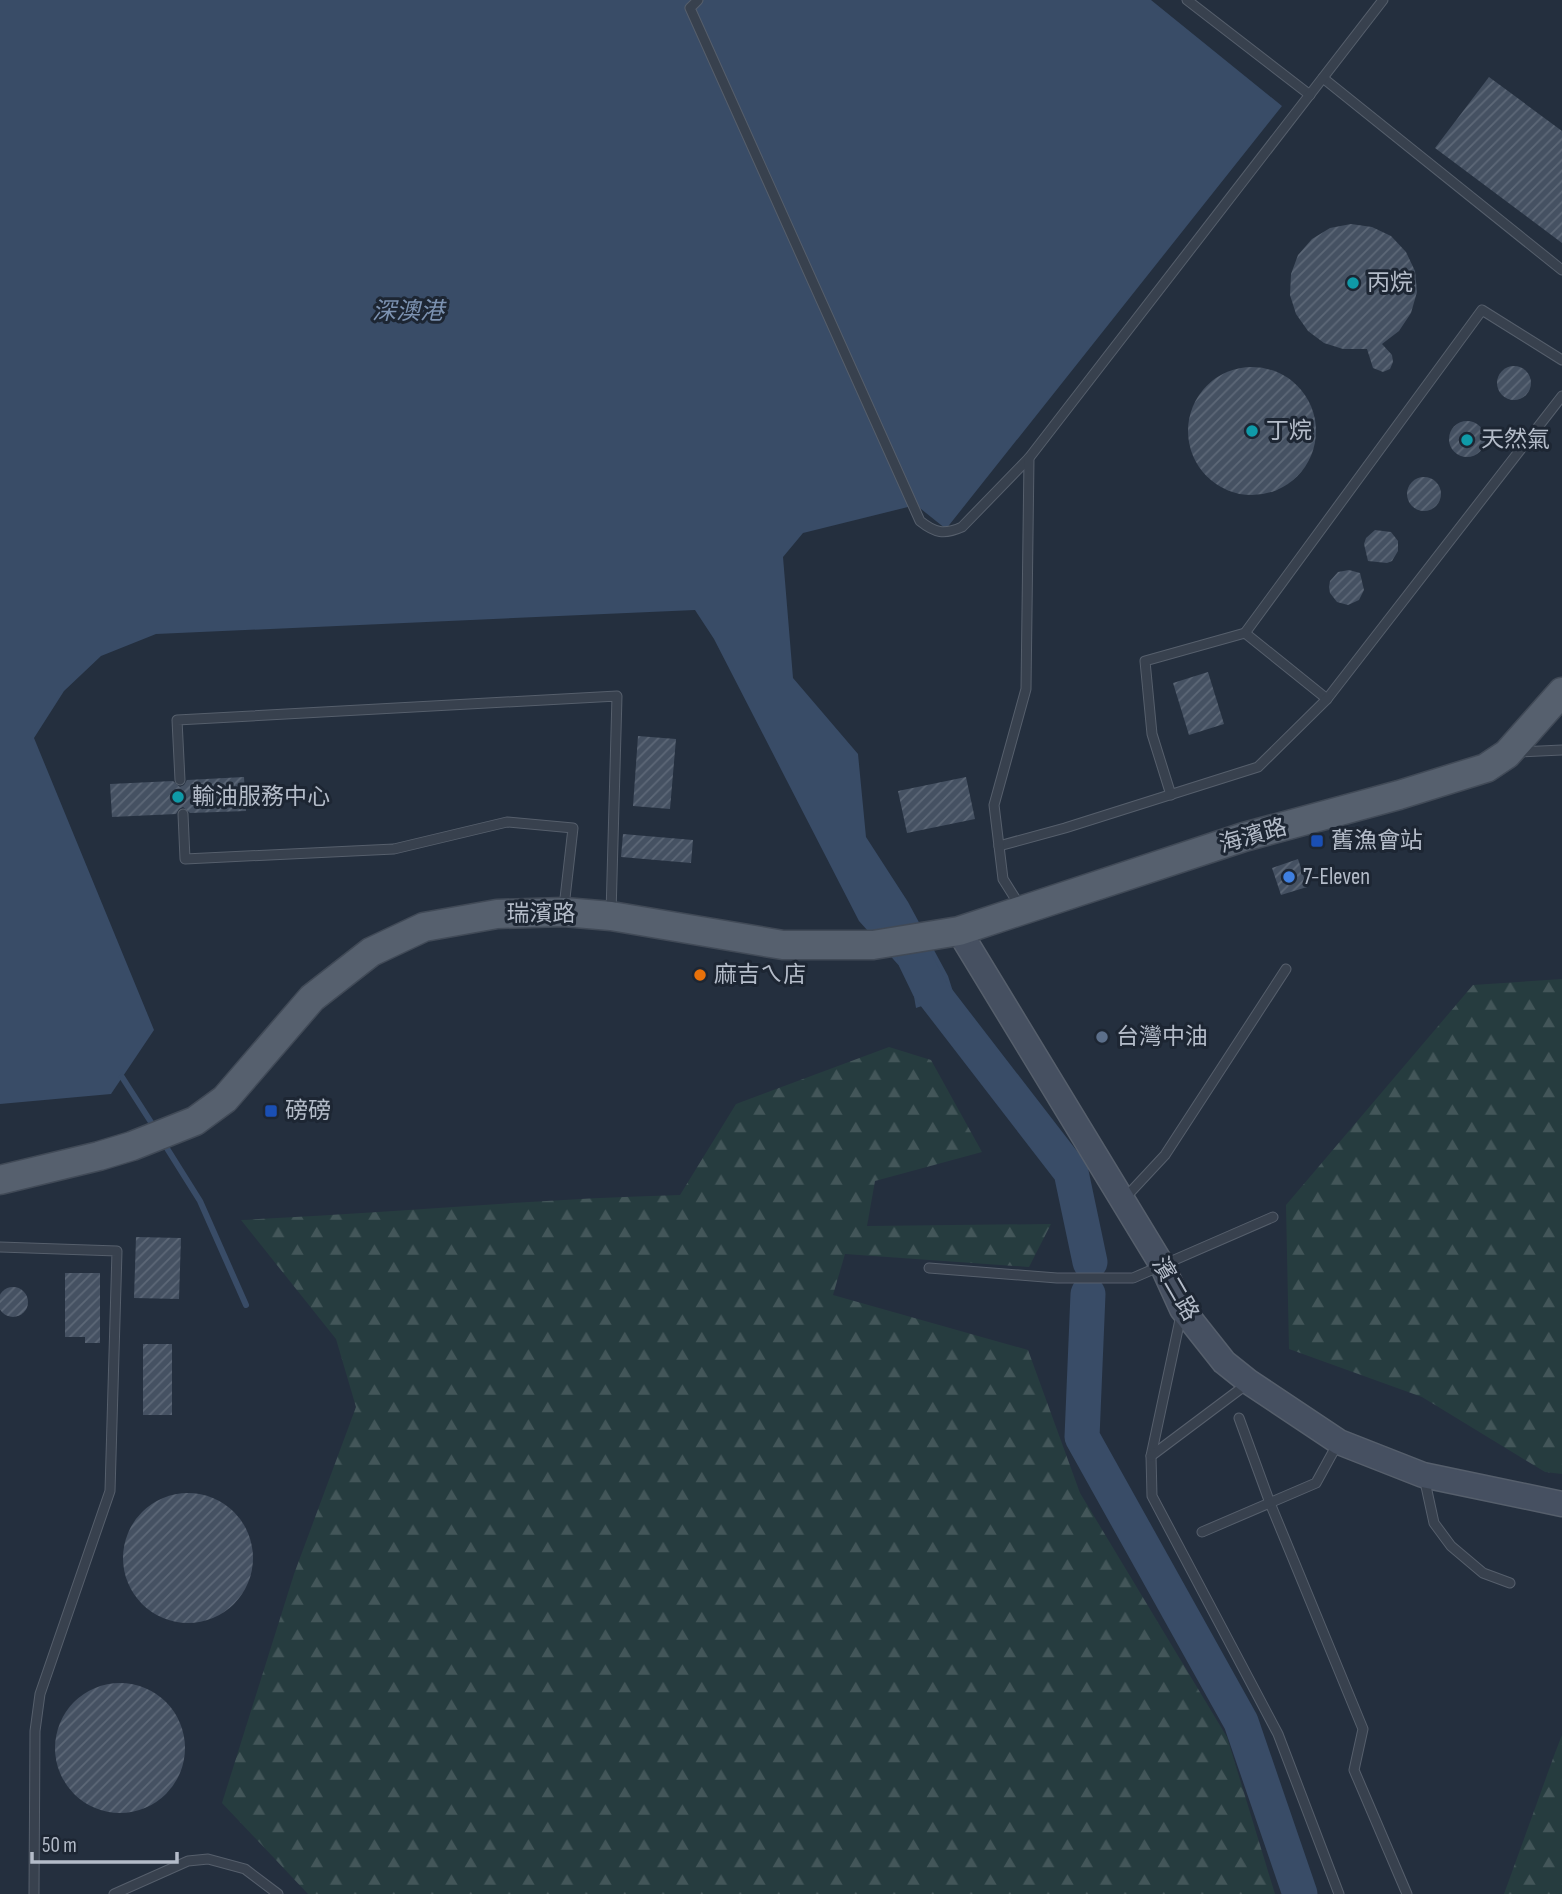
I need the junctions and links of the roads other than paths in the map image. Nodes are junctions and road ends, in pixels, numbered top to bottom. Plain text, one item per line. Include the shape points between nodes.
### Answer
1 (698, 0) edge
2 (1187, 0) edge
3 (1383, 0) edge
4 (1323, 78) junction
5 (1310, 95) junction
6 (1562, 271) edge
7 (1562, 360) edge
8 (1562, 396) edge
9 (1029, 458) junction
10 (1245, 633) junction
11 (1562, 692) edge
12 (1327, 699) junction
13 (1562, 750) edge
14 (1507, 754) junction
15 (180, 780) dead end
16 (1171, 794) junction
17 (183, 814) dead end
18 (999, 846) junction
19 (1023, 911) junction
20 (564, 912) junction
21 (611, 916) junction
22 (959, 931) junction
23 (1286, 969) dead end
24 (99, 1156) junction
25 (0, 1165) edge
26 (0, 1180) edge
27 (1123, 1200) junction
28 (1273, 1217) dead end
29 (0, 1247) edge
30 (1162, 1265) junction
31 (929, 1268) dead end
32 (1182, 1310) junction
33 (1249, 1382) junction
34 (1239, 1418) dead end
35 (1339, 1442) junction
36 (1151, 1456) junction
37 (1423, 1475) junction
38 (1270, 1503) junction
39 (1562, 1504) edge
40 (1202, 1532) dead end
41 (1510, 1583) dead end
42 (34, 1894) edge
43 (114, 1894) edge
44 (278, 1894) edge
45 (1339, 1894) edge
46 (1407, 1894) edge

1 - 9 lane via 690,8 920,521 933,531 948,533 962,527
2 - 5 lane
3 - 4 lane
4 - 5 lane
4 - 6 lane
5 - 9 lane
7 - 10 lane via 1482,310
8 - 12 lane
9 - 18 lane via 1026,689 994,805
10 - 12 lane
10 - 16 lane via 1145,661 1153,734
11 - 14 main road, 海濱路
12 - 16 lane via 1258,767
13 - 14 lane
14 - 19 main road, 海濱路 via 1486,768 1244,837
15 - 21 lane via 177,720 617,696
16 - 18 lane
17 - 20 lane via 185,859 394,849 507,822 573,828
18 - 19 lane via 1003,879
19 - 22 main road, 海濱路
20 - 21 main road, 瑞濱路
20 - 24 main road, 瑞濱路 via 496,915 424,927 371,952 312,998 225,1099 195,1121
21 - 22 main road, 瑞濱路 via 783,945 873,946
22 - 27 street, 濱二路
23 - 27 lane via 1166,1155
24 - 25 main road
24 - 26 main road
27 - 30 street, 濱二路
28 - 30 lane
29 - 42 lane via 117,1251 110,1491 40,1694 35,1731
30 - 31 lane via 1133,1278 1057,1278
30 - 32 street, 濱二路
32 - 33 street, 濱二路 via 1224,1362
32 - 36 lane
33 - 35 street, 濱二路
33 - 36 lane
34 - 38 lane
35 - 37 street, 濱二路
35 - 38 lane via 1316,1483
36 - 45 lane via 1153,1496 1278,1734
37 - 39 street, 濱二路
37 - 41 lane via 1434,1523 1451,1546 1483,1573
38 - 40 lane
38 - 46 lane via 1363,1729 1354,1770
43 - 44 lane via 188,1861 208,1859 245,1869

